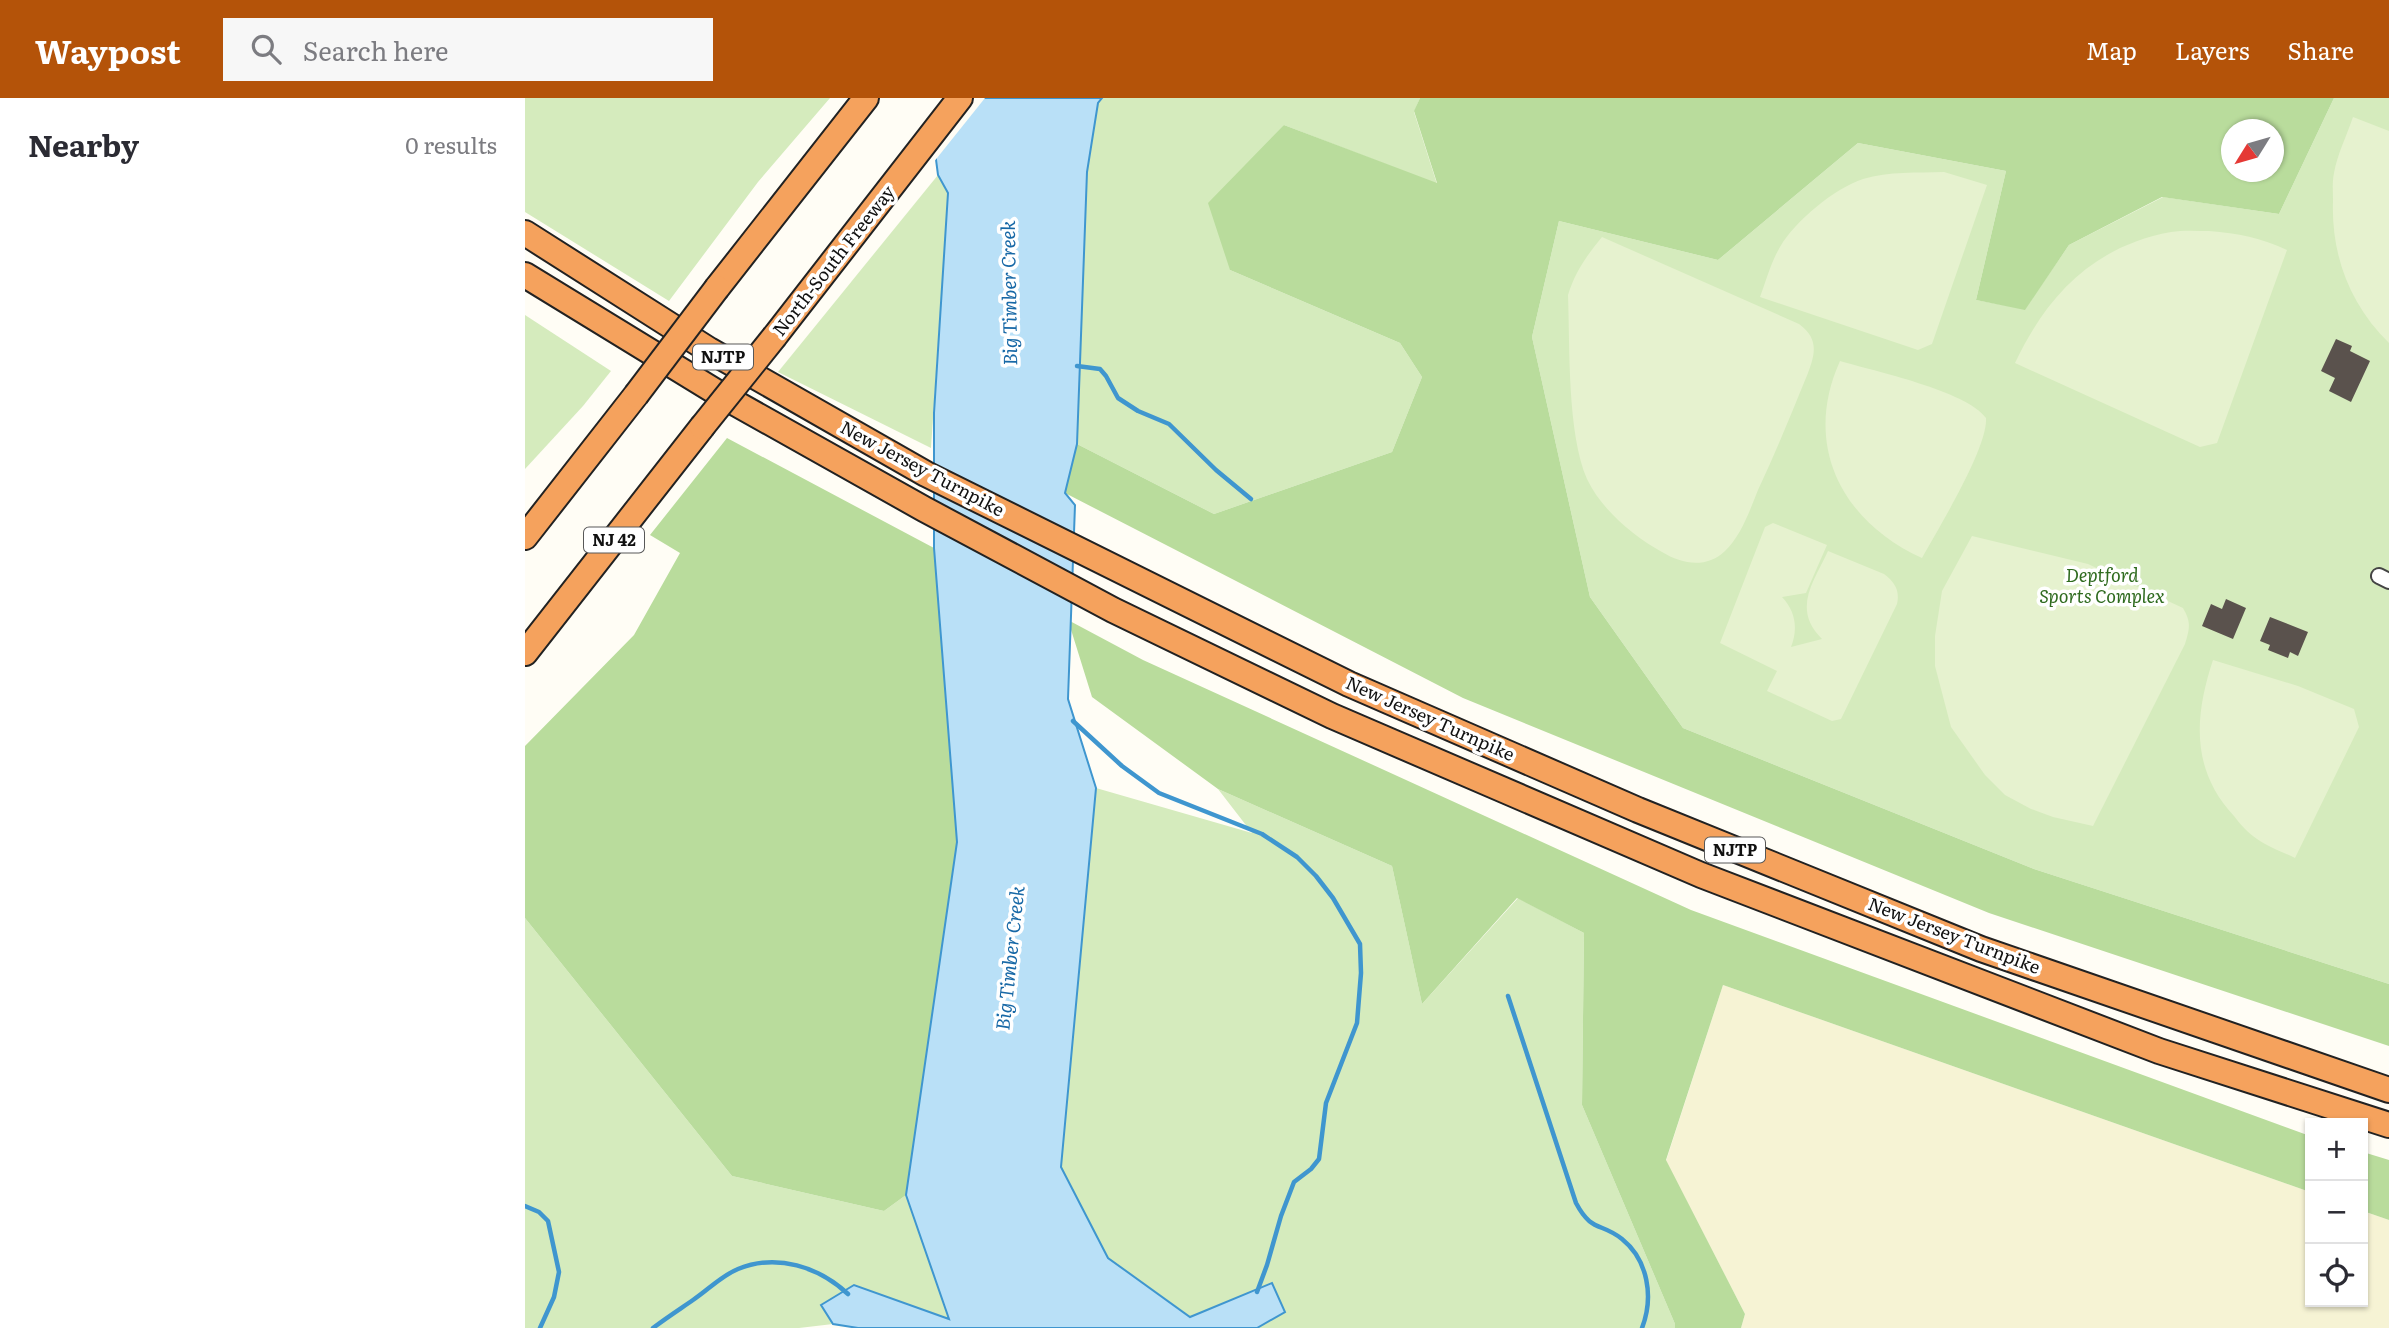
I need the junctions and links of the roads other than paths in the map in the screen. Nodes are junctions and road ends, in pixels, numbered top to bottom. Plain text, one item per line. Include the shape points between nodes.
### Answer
1 (866, 98) edge
2 (960, 98) edge
3 (525, 233) edge
4 (525, 275) edge
5 (600, 440) junction
6 (525, 520) edge
7 (525, 537) edge
8 (525, 653) edge
9 (2389, 1090) edge
10 (2389, 1125) edge

1 - 5 highway, bridge
2 - 8 highway, North-South Freeway / NJ 42, bridge
3 - 9 highway, New Jersey Turnpike / NJTP via 709,350 926,474 1349,684 1638,810 1981,949
4 - 10 highway, New Jersey Turnpike / NJTP via 721,395 924,509 1114,610 1332,716 1701,875 2159,1051
5 - 6 highway
5 - 7 highway

